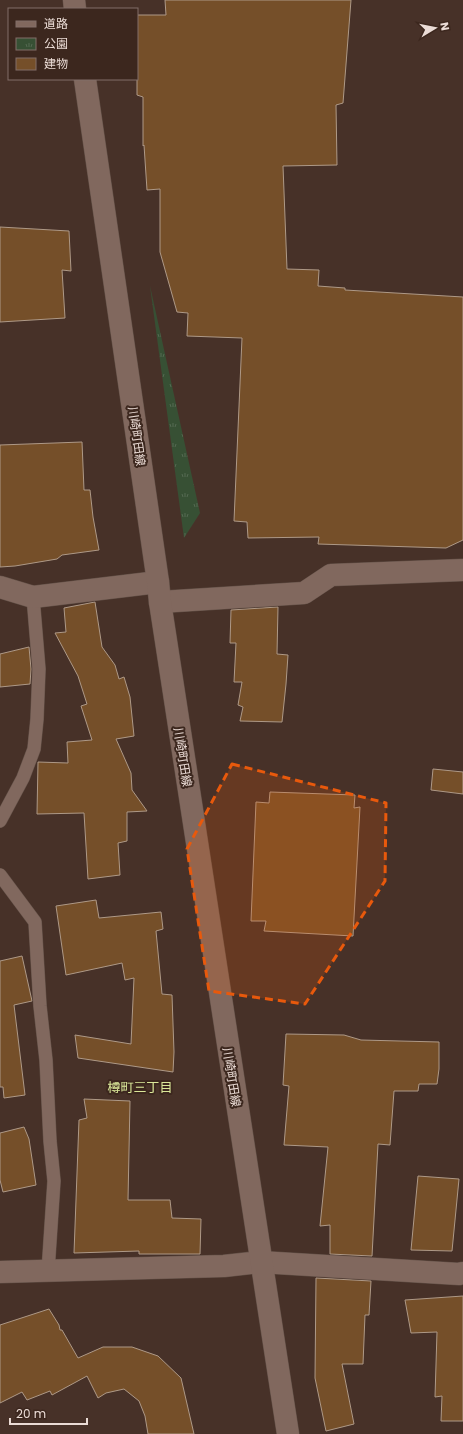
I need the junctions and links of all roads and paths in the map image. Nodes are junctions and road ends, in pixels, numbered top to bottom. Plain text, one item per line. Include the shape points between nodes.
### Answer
1 (85, 80) edge
2 (463, 570) edge
3 (0, 586) edge
4 (159, 592) junction
5 (33, 597) junction
6 (0, 822) edge
7 (0, 875) edge
8 (260, 1262) junction
9 (48, 1271) junction
10 (0, 1272) edge
11 (463, 1273) edge
12 (288, 1434) edge

1 - 4 main road, 川崎町田線
2 - 4 main road via 331,575 304,593
3 - 5 main road
4 - 5 main road
4 - 8 main road, 川崎町田線
5 - 6 lane via 39,669 34,749 23,778
7 - 9 lane via 36,922 54,1181
8 - 9 main road via 224,1266
8 - 11 main road
8 - 12 main road, 川崎町田線
9 - 10 main road

